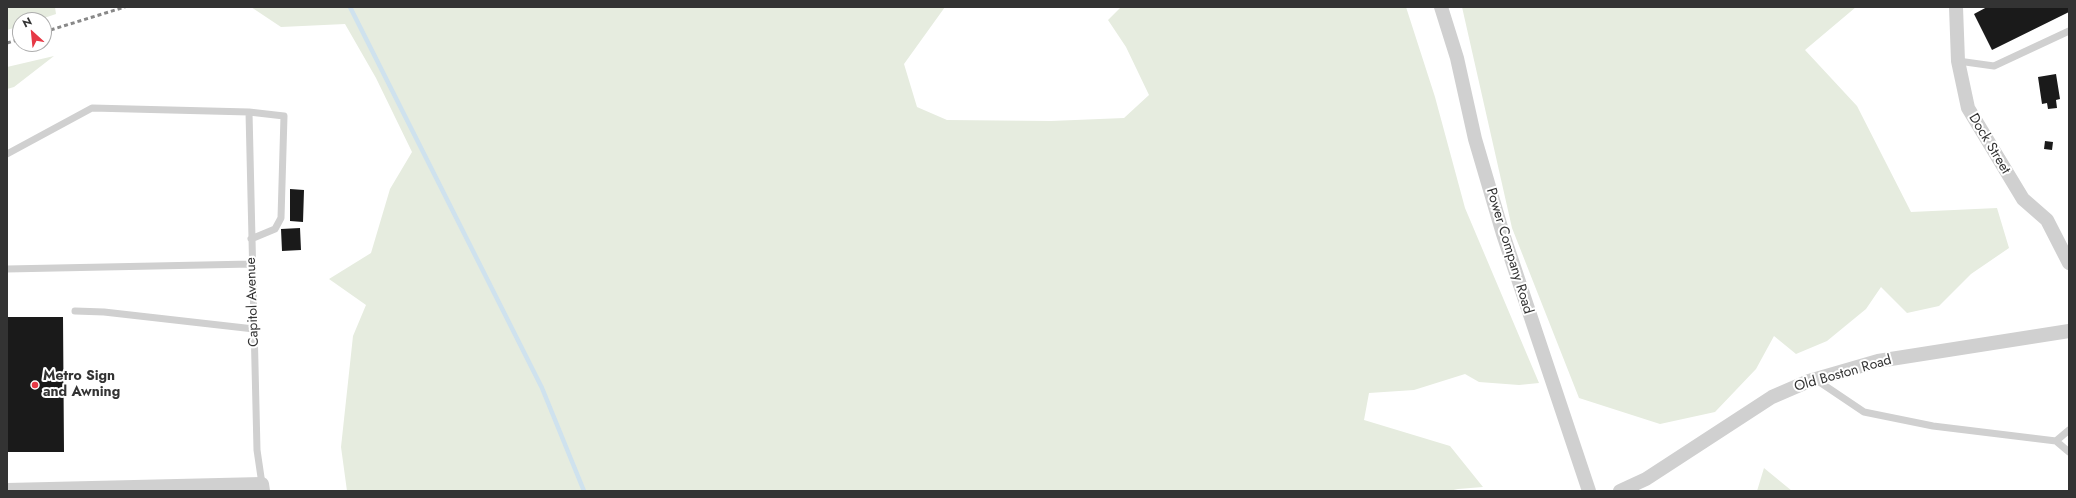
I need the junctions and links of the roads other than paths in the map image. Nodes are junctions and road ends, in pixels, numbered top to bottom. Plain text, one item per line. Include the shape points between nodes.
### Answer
1 (1441, 7) edge
2 (1957, 8) edge
3 (2069, 31) edge
4 (1958, 62) junction
5 (249, 112) junction
6 (7, 154) edge
7 (251, 238) junction
8 (2069, 263) edge
9 (252, 264) junction
10 (7, 269) edge
11 (75, 311) dead end
12 (254, 329) junction
13 (2069, 331) edge
14 (1815, 379) junction
15 (2069, 430) edge
16 (2056, 441) junction
17 (2069, 452) edge
18 (262, 487) edge
19 (7, 490) edge
20 (1589, 491) edge
21 (1620, 491) edge

1 - 20 street, Power Company Road via 1503,234
2 - 4 street, Dock Street
3 - 4 lane via 1994,66
4 - 8 street, Dock Street via 1968,108 2023,199 2048,220
5 - 6 lane via 92,108
5 - 7 lane, Capitol Avenue
5 - 7 lane via 284,116 281,218 275,229
7 - 9 lane, Capitol Avenue
9 - 10 lane
9 - 12 lane, Capitol Avenue
11 - 12 lane
12 - 18 lane, Capitol Avenue via 258,450
13 - 14 street, Old Boston Road via 1878,361
14 - 16 lane via 1864,412 1933,426
14 - 21 street, Old Boston Road via 1772,397 1646,479
15 - 16 lane
16 - 17 lane
18 - 19 street

